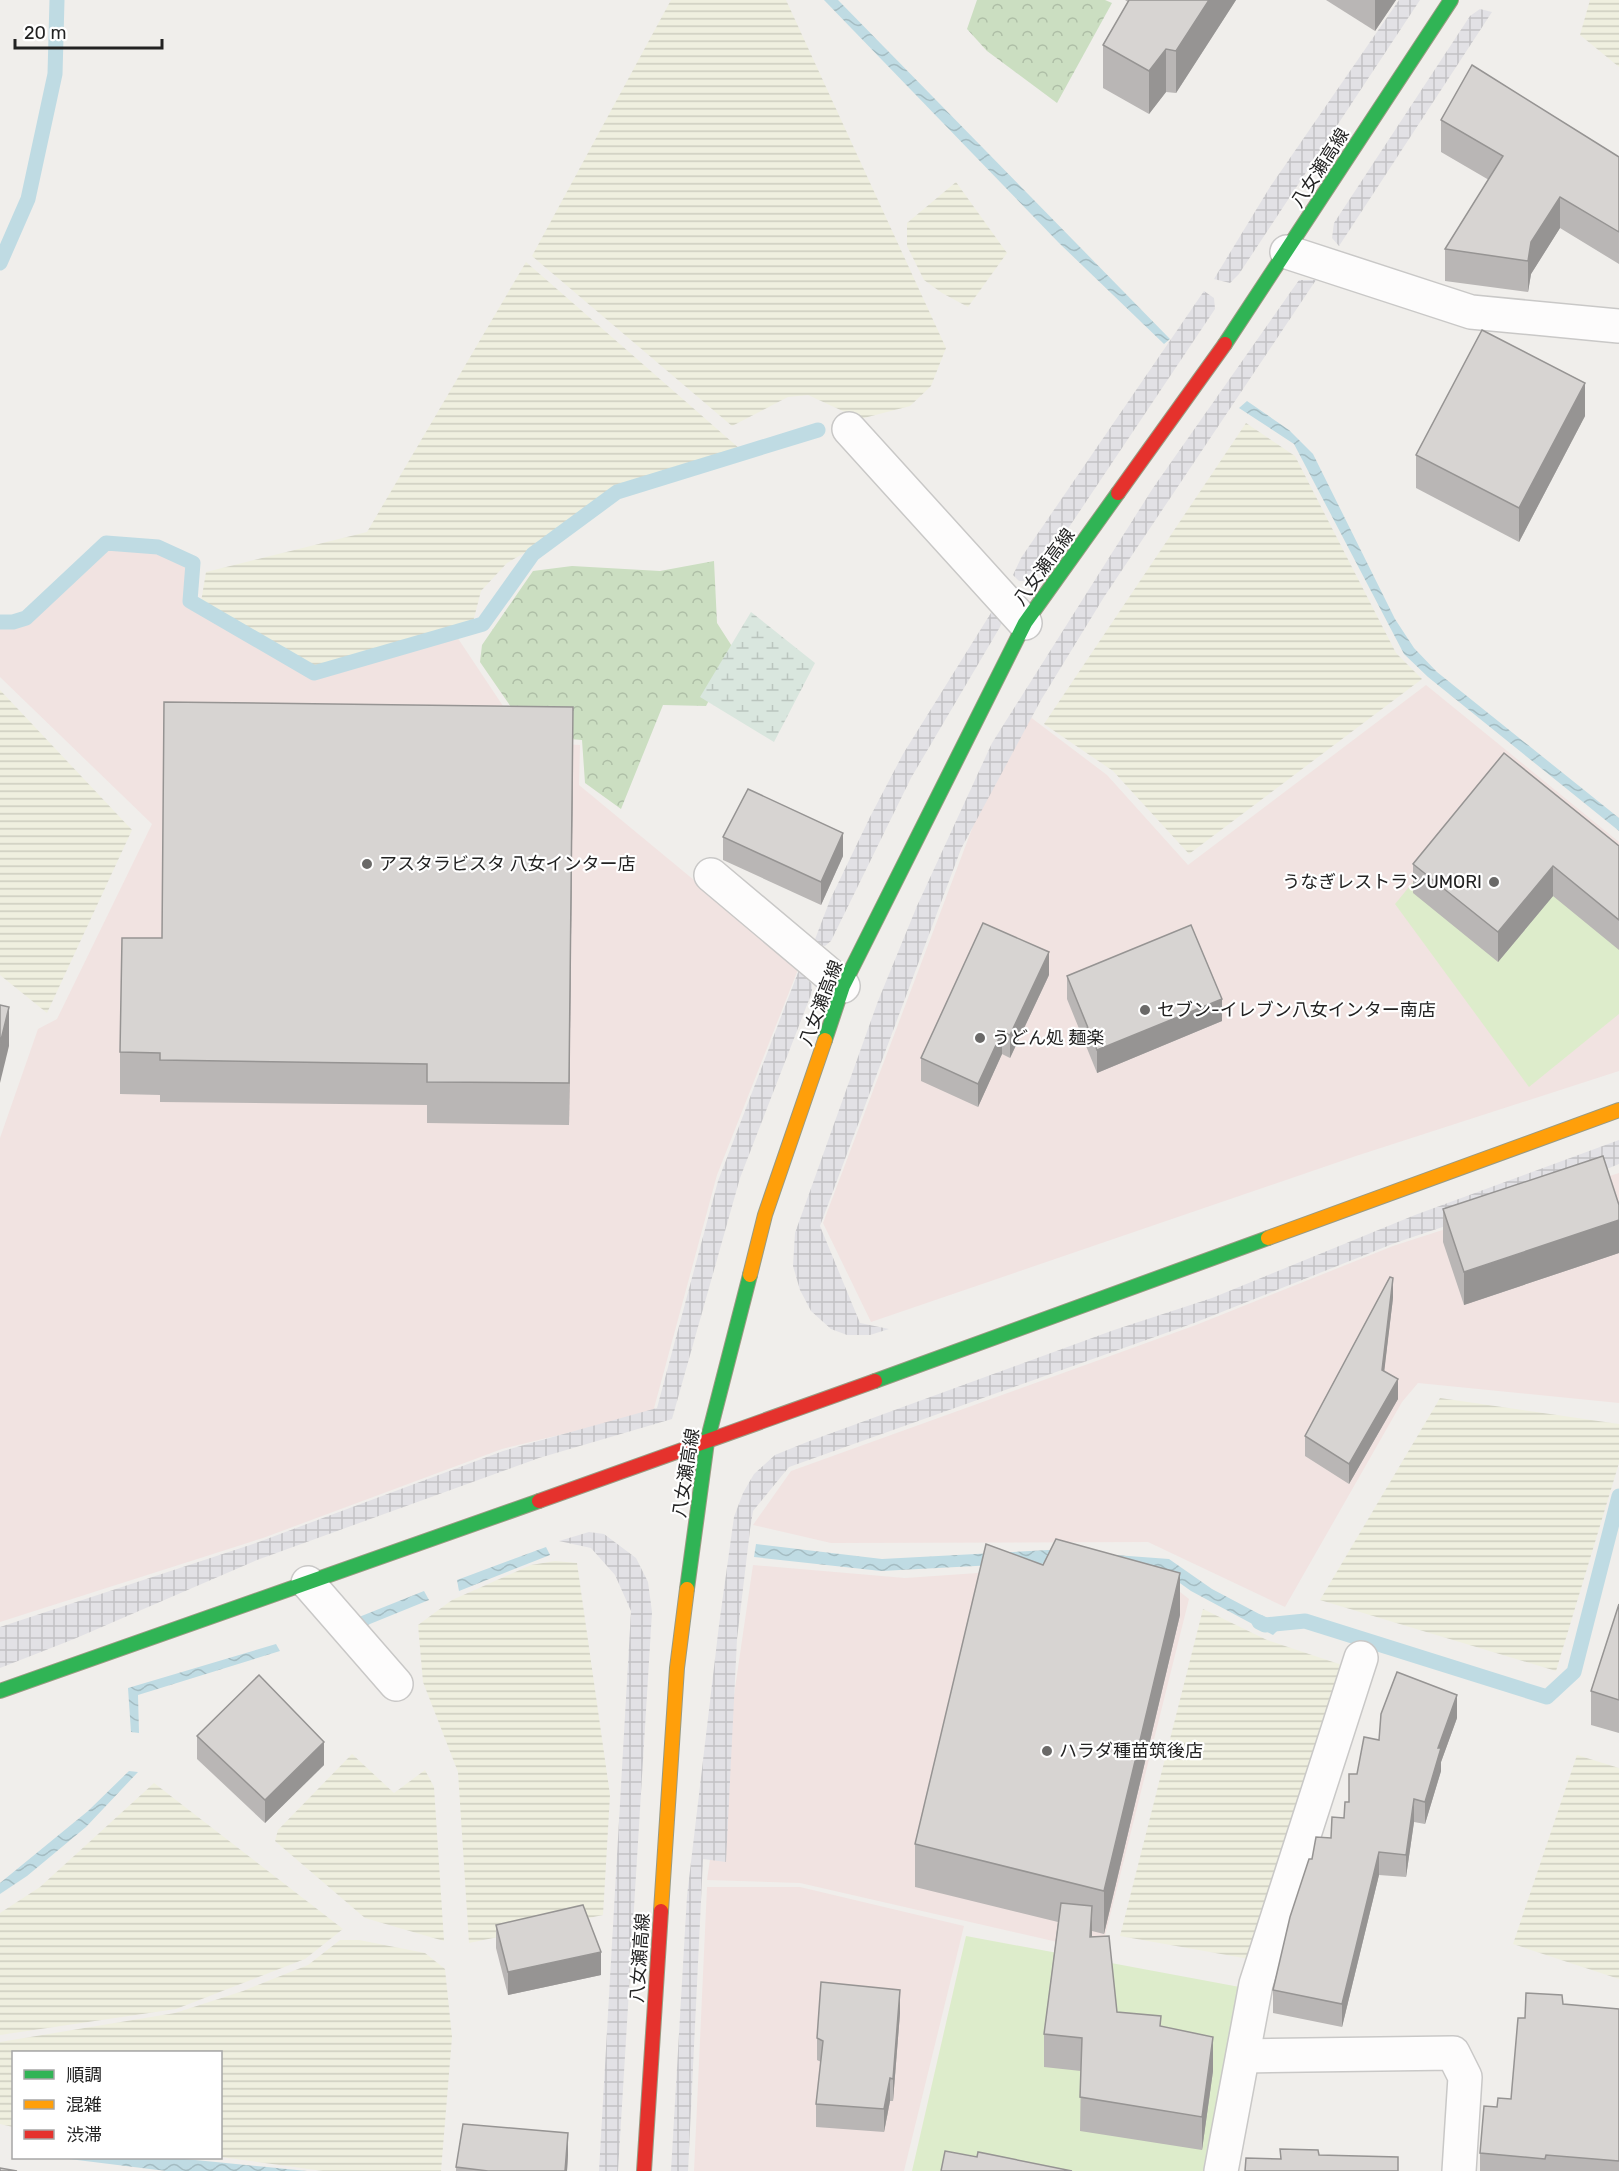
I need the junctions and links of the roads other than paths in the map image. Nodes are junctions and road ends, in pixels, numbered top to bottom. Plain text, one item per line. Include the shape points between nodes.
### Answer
1 (1451, 0) edge
2 (1287, 252) junction
3 (1619, 326) edge
4 (849, 429) dead end
5 (1025, 623) junction
6 (711, 874) dead end
7 (843, 986) junction
8 (1619, 1110) edge
9 (707, 1442) junction
10 (308, 1583) junction
11 (1361, 1658) dead end
12 (396, 1684) dead end
13 (0, 1691) edge
14 (1243, 2056) junction
15 (644, 2171) edge
16 (1221, 2171) edge
17 (1459, 2171) edge

1 - 2 main road, 八女瀬高線
2 - 3 street via 1471,312
2 - 5 main road, 八女瀬高線
4 - 5 street
5 - 7 main road, 八女瀬高線
6 - 7 street
7 - 9 main road, 八女瀬高線 via 765,1215
8 - 9 main road
9 - 10 main road
9 - 15 main road, 八女瀬高線 via 677,1668
10 - 12 street
10 - 13 main road
11 - 14 street via 1256,1984
14 - 16 street
14 - 17 street via 1453,2053 1466,2077

